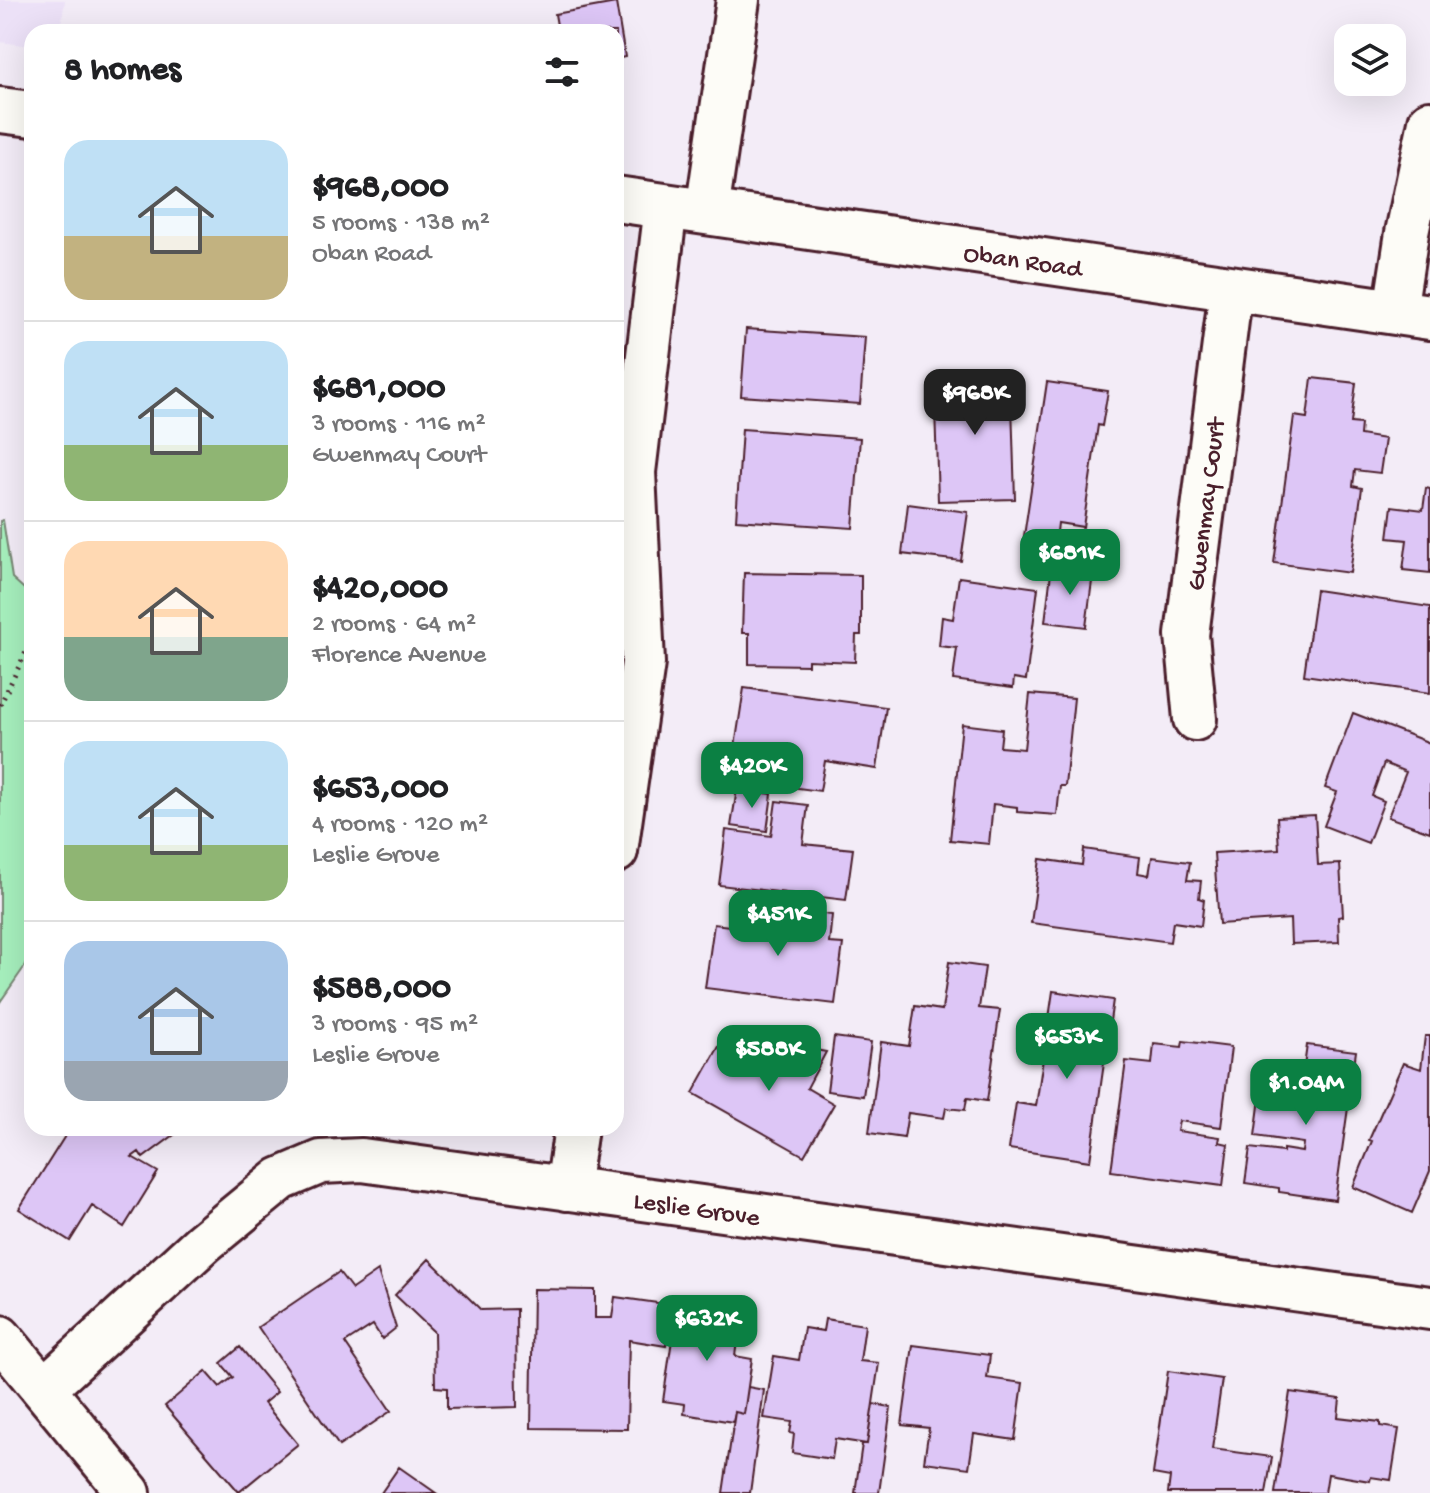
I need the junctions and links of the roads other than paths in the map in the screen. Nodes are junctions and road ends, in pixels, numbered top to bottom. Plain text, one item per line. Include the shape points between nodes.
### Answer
1 (738, 0) edge
2 (0, 110) edge
3 (24, 113) edge
4 (1430, 122) edge
5 (624, 200) edge
6 (686, 209) junction
7 (1231, 289) junction
8 (1413, 314) edge
9 (1195, 719) dead end
10 (624, 795) edge
11 (575, 1136) edge
12 (567, 1189) junction
13 (1430, 1308) edge
14 (0, 1337) edge
15 (44, 1389) junction
16 (112, 1487) edge

1 - 6 street
2 - 3 street
4 - 8 street via 1407,233
5 - 6 street, Oban Road
6 - 7 street, Oban Road
6 - 10 street via 634,472 643,663
7 - 8 street, Oban Road
7 - 9 street, Gwenmay Court via 1187,635
11 - 12 street
12 - 13 street, Leslie Grove
12 - 15 street, Leslie Grove via 362,1160 321,1162 281,1179
14 - 15 street
15 - 16 street

